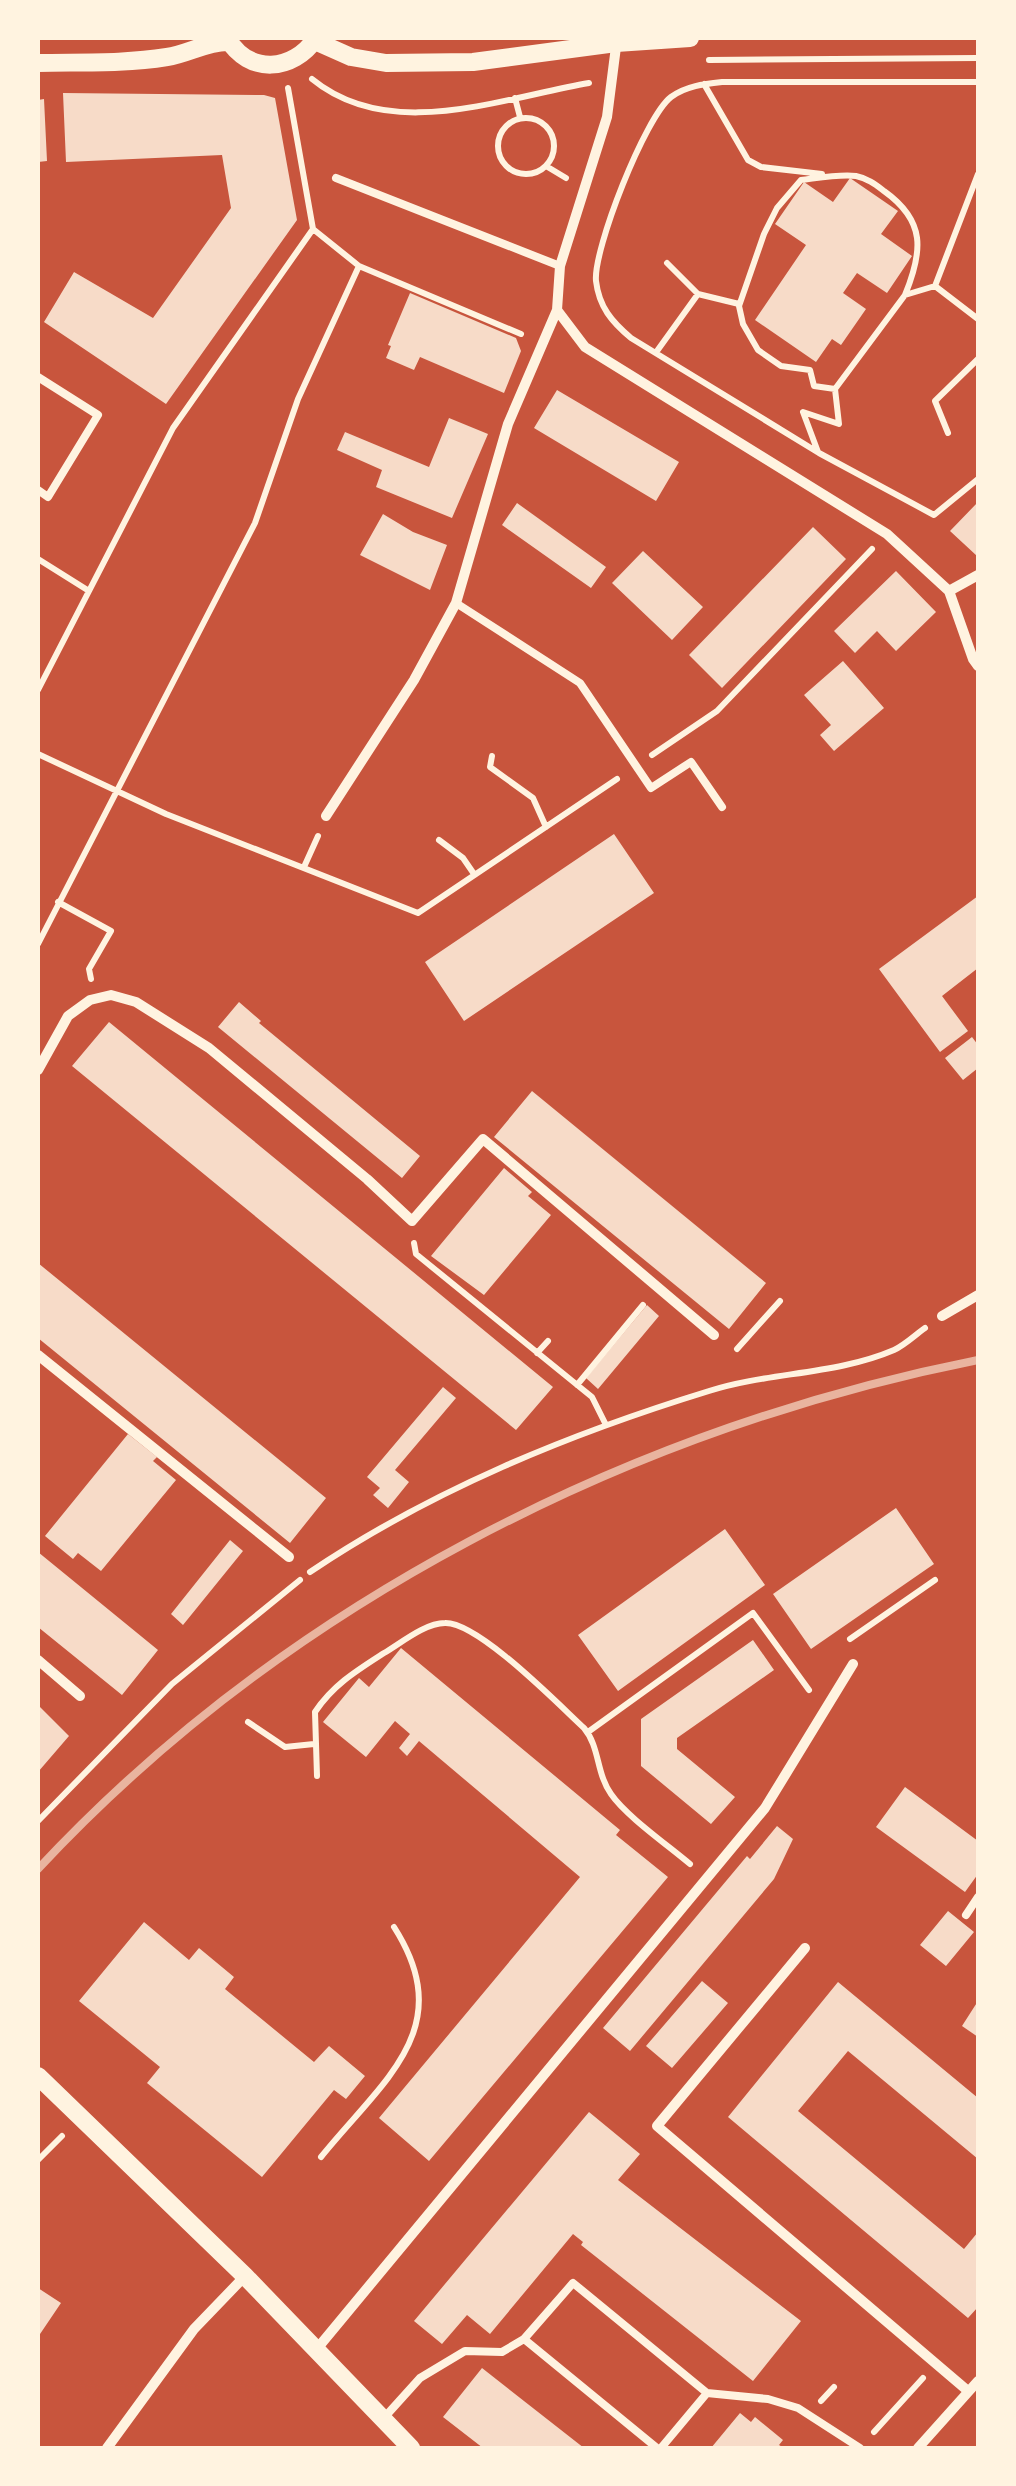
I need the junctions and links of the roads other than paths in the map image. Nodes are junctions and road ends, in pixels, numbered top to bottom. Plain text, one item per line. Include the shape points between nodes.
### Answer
1 (690, 38) edge
2 (315, 39) edge
3 (228, 40) edge
4 (617, 40) edge
5 (38, 63) edge
6 (336, 178) dead end
7 (560, 266) junction
8 (557, 310) junction
9 (38, 378) edge
10 (38, 490) edge
11 (978, 575) edge
12 (949, 590) junction
13 (456, 603) junction
14 (978, 666) edge
15 (722, 806) dead end
16 (326, 816) dead end
17 (38, 1070) edge
18 (978, 1295) edge
19 (942, 1316) road end
20 (714, 1334) road end
21 (38, 1355) edge
22 (289, 1557) dead end
23 (38, 1660) edge
24 (853, 1664) dead end
25 (80, 1696) dead end
26 (978, 1897) edge
27 (966, 1916) dead end
28 (805, 1948) dead end
29 (38, 2076) edge
30 (245, 2276) junction
31 (524, 2339) junction
32 (315, 2351) junction
33 (978, 2381) edge
34 (968, 2391) junction
35 (708, 2393) junction
36 (383, 2419) junction
37 (107, 2448) edge
38 (411, 2448) edge
39 (659, 2448) edge
40 (860, 2448) edge
41 (918, 2448) edge

1 - 4 street
2 - 3 street via 292,67 253,62
2 - 4 street via 351,57 386,63 473,62
3 - 5 street via 143,61
4 - 7 street via 607,118
6 - 7 lane
7 - 8 street
8 - 12 street via 586,347 887,534
8 - 13 street via 508,424
9 - 10 lane via 98,415 48,497
11 - 12 street
12 - 14 street
13 - 15 lane via 580,683 652,788 691,762
13 - 16 street
17 - 20 street via 68,1016 95,998 136,1002 209,1048 412,1221 483,1140
18 - 19 street
21 - 22 street
23 - 25 street
24 - 32 street via 765,1808
26 - 27 lane
28 - 34 street via 657,2126
29 - 30 street
30 - 32 street
30 - 37 street via 194,2328
31 - 35 lane via 573,2282
31 - 36 lane via 502,2352 465,2350 420,2378
31 - 39 lane
32 - 36 street
33 - 34 street
34 - 41 street
35 - 39 lane
35 - 40 lane via 798,2408
36 - 38 street

